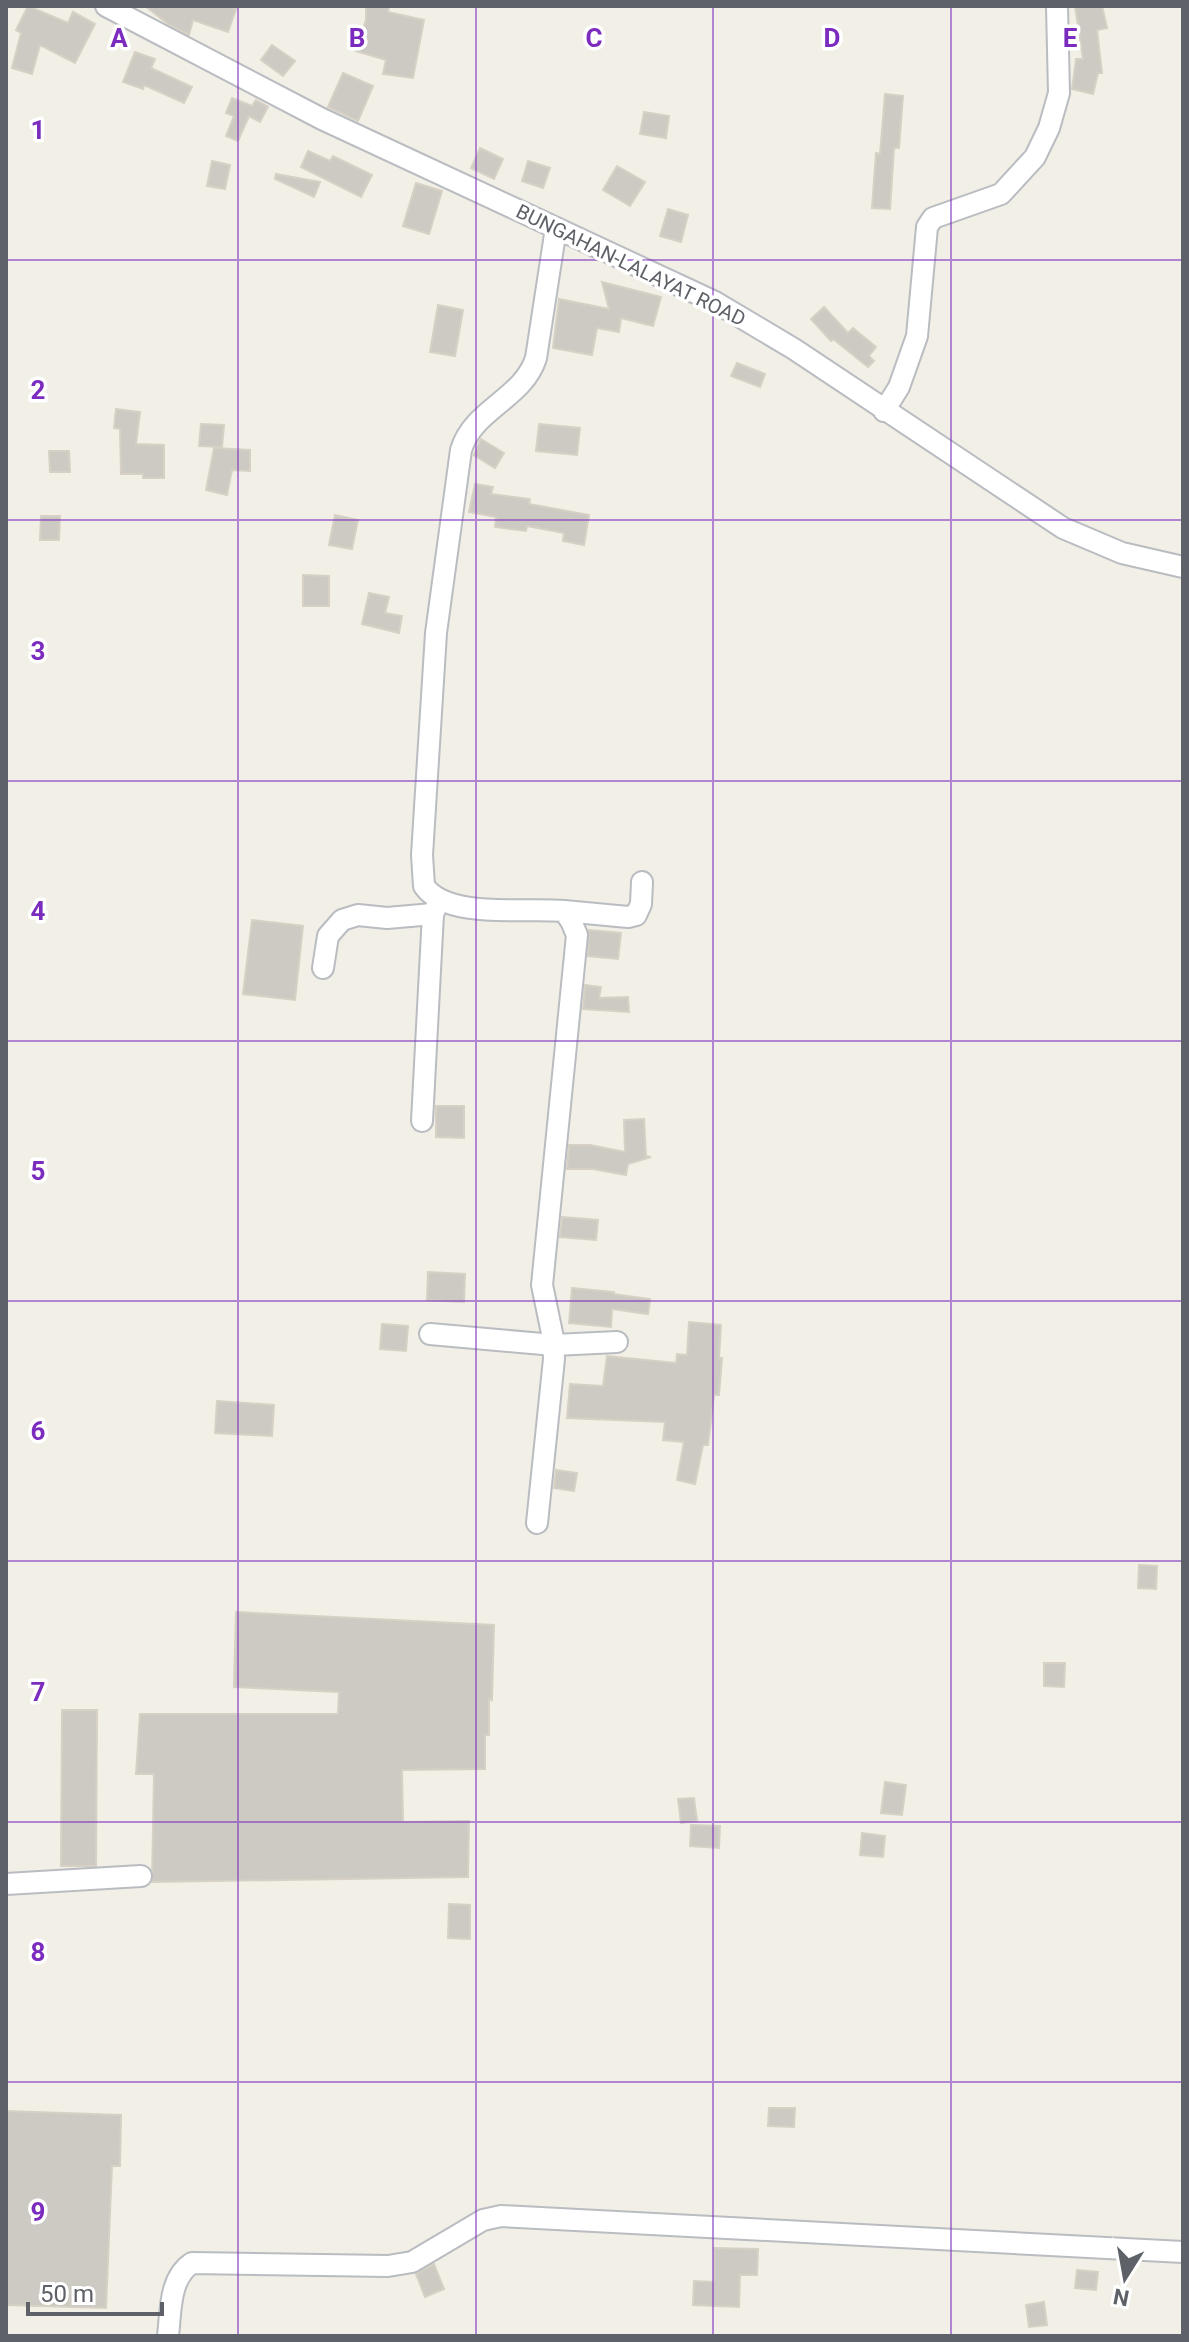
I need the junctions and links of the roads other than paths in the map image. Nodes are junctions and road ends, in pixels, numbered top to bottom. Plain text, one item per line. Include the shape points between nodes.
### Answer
1 (106, 6) edge
2 (1057, 6) edge
3 (556, 228) junction
4 (884, 411) junction
5 (1183, 567) edge
6 (642, 882) dead end
7 (436, 908) junction
8 (564, 911) junction
9 (323, 968) dead end
10 (422, 1121) dead end
11 (430, 1334) dead end
12 (617, 1342) dead end
13 (554, 1345) junction
14 (537, 1523) dead end
15 (141, 1876) dead end
16 (6, 1884) edge
17 (1183, 2252) edge
18 (168, 2336) edge

1 - 3 street, BUNGAHAN-LALAYAT ROAD via 322,119
2 - 4 street via 1059,93 1049,128 1035,157 1001,194 933,218 927,227 917,336 899,387
3 - 4 street, BUNGAHAN-LALAYAT ROAD via 715,302
3 - 7 street via 531,372 474,424 461,450 436,633 422,855 424,886
4 - 5 street, BUNGAHAN-LALAYAT ROAD via 1063,528 1122,553
6 - 8 street via 636,915
7 - 8 street
7 - 9 street via 342,920 328,936
7 - 10 street
8 - 13 street via 577,935 542,1285
11 - 13 street
12 - 13 street
13 - 14 street
15 - 16 street
17 - 18 street via 501,2216 483,2220 412,2262 388,2266 192,2263 175,2284

